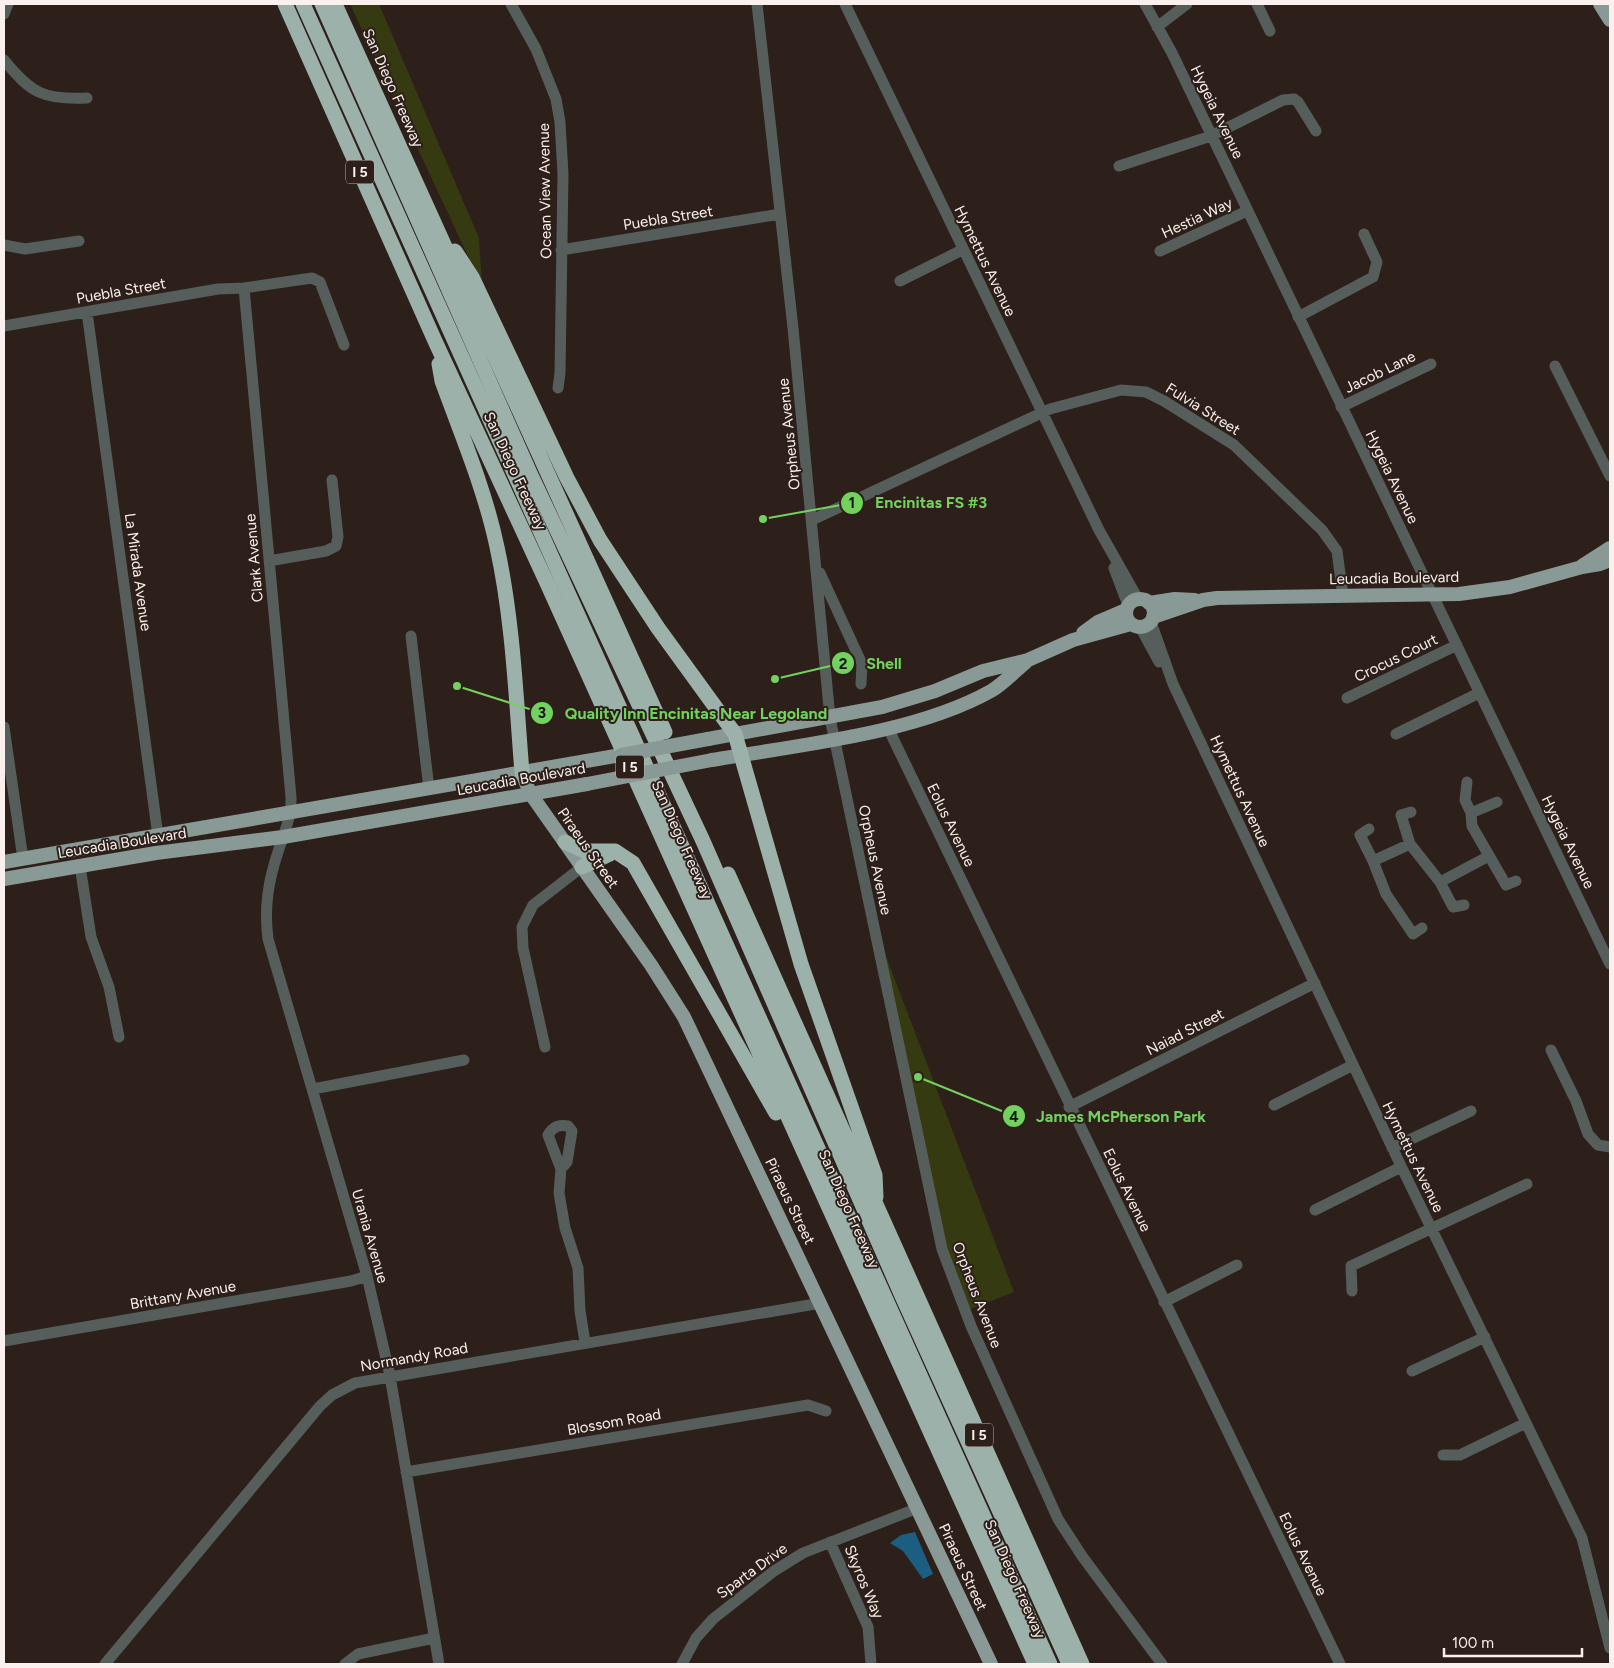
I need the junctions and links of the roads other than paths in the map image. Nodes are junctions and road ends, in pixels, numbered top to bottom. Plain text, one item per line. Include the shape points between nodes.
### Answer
1 (8, 4) edge
2 (285, 4) edge
3 (303, 4) edge
4 (322, 4) edge
5 (335, 4) edge
6 (511, 4) edge
7 (757, 4) edge
8 (845, 4) edge
9 (1145, 4) edge
10 (1187, 4) edge
11 (1257, 4) edge
12 (1600, 4) edge
13 (4, 14) edge
14 (1610, 20) edge
15 (1157, 28) junction
16 (1270, 31) dead end
17 (4, 60) edge
18 (87, 98) dead end
19 (1316, 131) dead end
20 (1211, 136) junction
21 (1119, 166) dead end
22 (1247, 211) junction
23 (780, 214) junction
24 (432, 218) junction
25 (1364, 234) dead end
26 (79, 241) dead end
27 (4, 245) edge
28 (561, 250) junction
29 (962, 250) junction
30 (1160, 251) dead end
31 (900, 281) dead end
32 (244, 288) junction
33 (87, 312) junction
34 (1298, 317) junction
35 (4, 326) edge
36 (435, 341) junction
37 (344, 345) dead end
38 (1431, 364) dead end
39 (1555, 366) dead end
40 (558, 388) dead end
41 (1341, 407) junction
42 (1042, 413) junction
43 (1603, 464) junction
44 (1610, 476) edge
45 (332, 480) dead end
46 (1610, 483) edge
47 (812, 520) junction
48 (1610, 548) edge
49 (1610, 560) edge
50 (269, 561) junction
51 (816, 564) junction
52 (1582, 567) junction
53 (1343, 596) junction
54 (1432, 596) junction
55 (1203, 600) junction
56 (1135, 604) junction
57 (1144, 622) junction
58 (411, 636) dead end
59 (1073, 640) junction
60 (1457, 645) junction
61 (1028, 660) junction
62 (861, 684) dead end
63 (1479, 693) junction
64 (1348, 698) dead end
65 (830, 718) junction
66 (4, 727) edge
67 (888, 728) junction
68 (735, 734) junction
69 (1396, 734) dead end
70 (834, 740) junction
71 (741, 755) junction
72 (522, 773) junction
73 (1467, 782) dead end
74 (428, 789) junction
75 (530, 793) junction
76 (1497, 802) dead end
77 (1411, 812) dead end
78 (1471, 813) junction
79 (287, 825) junction
80 (1370, 829) dead end
81 (158, 836) junction
82 (565, 842) junction
83 (1410, 844) junction
84 (615, 852) junction
85 (1489, 856) junction
86 (23, 859) junction
87 (1373, 861) junction
88 (4, 862) edge
89 (80, 866) junction
90 (582, 867) junction
91 (4, 879) edge
92 (1516, 881) dead end
93 (1440, 882) junction
94 (1464, 904) dead end
95 (1422, 928) dead end
96 (1610, 964) edge
97 (1315, 983) junction
98 (119, 1037) dead end
99 (545, 1047) dead end
100 (1551, 1050) dead end
101 (464, 1060) dead end
102 (1353, 1065) junction
103 (313, 1089) junction
104 (1274, 1105) dead end
105 (1069, 1107) junction
106 (1471, 1111) dead end
107 (1610, 1146) edge
108 (1392, 1148) junction
109 (1401, 1167) junction
110 (561, 1169) dead end
111 (1527, 1184) dead end
112 (822, 1194) junction
113 (876, 1206) junction
114 (1315, 1210) dead end
115 (1432, 1230) junction
116 (1237, 1265) dead end
117 (367, 1276) junction
118 (1352, 1291) dead end
119 (1164, 1302) junction
120 (821, 1303) junction
121 (1485, 1337) junction
122 (4, 1341) edge
123 (585, 1342) junction
124 (1412, 1371) dead end
125 (390, 1376) junction
126 (826, 1411) dead end
127 (1526, 1423) junction
128 (1443, 1455) dead end
129 (406, 1472) junction
130 (918, 1508) junction
131 (830, 1542) junction
132 (434, 1638) junction
133 (1610, 1641) edge
134 (112, 1662) edge
135 (345, 1664) edge
136 (439, 1664) edge
137 (682, 1664) edge
138 (871, 1664) edge
139 (991, 1664) edge
140 (1035, 1664) edge
141 (1050, 1664) edge
142 (1069, 1664) edge
143 (1082, 1664) edge
144 (1162, 1664) edge
145 (1340, 1664) edge

1 - 13 street
2 - 36 highway, San Diego Freeway / I 5
3 - 141 highway
4 - 142 highway via 530,473 699,832 902,1296
5 - 24 highway, San Diego Freeway / I 5
6 - 28 street, Ocean View Avenue via 536,49 556,99 563,174
7 - 23 street, Orpheus Avenue
8 - 29 street, Hymettus Avenue
9 - 15 street, Hygeia Avenue
10 - 15 street
11 - 16 street
12 - 14 main road
15 - 20 street, Hygeia Avenue
17 - 18 street via 23,84 46,96 60,100
19 - 20 street via 1294,99 1283,100
20 - 21 street
20 - 22 street, Hygeia Avenue
22 - 30 street, Hestia Way
22 - 34 street, Hygeia Avenue
23 - 28 street, Puebla Street
23 - 47 street, Orpheus Avenue
24 - 68 highway via 472,277 567,478 600,540 658,628
24 - 113 highway, San Diego Freeway / I 5
25 - 34 street via 1377,262 1373,277
26 - 27 street via 25,249
28 - 40 street, Ocean View Avenue
29 - 31 street
29 - 42 street, Hymettus Avenue
32 - 33 street, Puebla Street via 218,289
32 - 37 street, Puebla Street via 303,278 320,282
32 - 50 street, Clark Avenue
33 - 35 street, Puebla Street
33 - 81 street, La Mirada Avenue
34 - 41 street, Hygeia Avenue
36 - 72 highway via 442,382 488,509 498,548 506,598
36 - 112 highway, San Diego Freeway / I 5
38 - 41 street, Jacob Lane
39 - 43 street
41 - 54 street, Hygeia Avenue
42 - 47 street, Fulvia Street
42 - 53 street, Fulvia Street via 1121,390 1146,392 1164,400 1234,445 1322,530 1337,551
42 - 56 street, Hymettus Avenue
43 - 44 street
43 - 46 street
45 - 50 street via 338,537 336,546 326,551
47 - 51 street, Orpheus Avenue
48 - 52 main road, Leucadia Boulevard
49 - 52 main road, Leucadia Boulevard
50 - 79 street, Clark Avenue via 290,768
51 - 62 street via 862,664
51 - 65 street, Orpheus Avenue
52 - 54 main road, Leucadia Boulevard via 1510,586
53 - 54 main road, Leucadia Boulevard
53 - 55 main road, Leucadia Boulevard via 1248,596
54 - 60 street, Hygeia Avenue
55 - 56 main road, Leucadia Boulevard via 1175,599
55 - 57 main road, Leucadia Boulevard
56 - 57 main road via 1126,615
56 - 57 main road via 1153,609
56 - 59 main road, Leucadia Boulevard via 1098,622
57 - 59 main road, Leucadia Boulevard
57 - 97 street, Hymettus Avenue
58 - 74 street
59 - 61 main road, Leucadia Boulevard
60 - 63 street, Hygeia Avenue
60 - 64 street, Crocus Court
61 - 65 main road, Leucadia Boulevard via 983,670 935,691 882,707
61 - 67 main road, Leucadia Boulevard via 992,690 942,712
63 - 69 street
63 - 96 street, Hygeia Avenue
65 - 68 main road, Leucadia Boulevard
65 - 70 street, Orpheus Avenue
66 - 86 street
67 - 70 main road, Leucadia Boulevard
67 - 105 street, Eolus Avenue
68 - 71 highway
68 - 72 main road, Leucadia Boulevard, bridge
70 - 71 main road, Leucadia Boulevard
70 - 144 street, Orpheus Avenue via 942,1249 957,1292 1058,1519
71 - 75 main road, Leucadia Boulevard, bridge
71 - 113 highway via 801,964 875,1175
72 - 74 main road, Leucadia Boulevard
72 - 75 main road, Piraeus Street
73 - 78 street via 1464,800
74 - 79 main road, Leucadia Boulevard
75 - 79 main road, Leucadia Boulevard
75 - 82 main road, Piraeus Street
76 - 78 street
77 - 83 street via 1401,815
78 - 85 street via 1472,826
79 - 81 main road, Leucadia Boulevard
79 - 89 main road, Leucadia Boulevard
79 - 103 street, Urania Avenue via 267,889 265,914 268,939
80 - 87 street via 1360,835
81 - 86 main road, Leucadia Boulevard
82 - 84 highway via 584,851
82 - 90 main road, Piraeus Street
83 - 87 street
83 - 93 street
84 - 90 highway
84 - 112 highway via 633,863
85 - 92 street via 1506,885
85 - 93 street
86 - 88 main road, Leucadia Boulevard
87 - 95 street via 1386,894 1413,934
89 - 91 main road, Leucadia Boulevard
89 - 98 street via 92,938 109,987
90 - 99 street via 533,905 522,927 523,948
90 - 120 main road, Piraeus Street via 652,965 684,1017
93 - 94 street via 1453,907
97 - 102 street, Hymettus Avenue
97 - 105 street, Naiad Street
100 - 107 street via 1588,1134 1598,1145
101 - 103 street
102 - 104 street
102 - 108 street, Hymettus Avenue
103 - 117 street, Urania Avenue
105 - 119 street, Eolus Avenue
106 - 108 street
108 - 109 street, Hymettus Avenue
109 - 114 street
109 - 115 street, Hymettus Avenue
110 - 123 street via 559,1193 565,1228 578,1268
111 - 115 street
112 - 140 highway, San Diego Freeway / I 5
113 - 143 highway, San Diego Freeway / I 5
115 - 118 street via 1351,1266
115 - 121 street, Hymettus Avenue
116 - 119 street
117 - 122 street, Brittany Avenue
117 - 125 street, Urania Avenue
119 - 145 street, Eolus Avenue
120 - 123 street, Normandy Road
120 - 130 main road, Piraeus Street
121 - 124 street
121 - 127 street, Hymettus Avenue
123 - 125 street, Normandy Road
125 - 129 street, Urania Avenue
125 - 134 street, Normandy Road via 355,1383 332,1395 320,1406
126 - 129 street, Blossom Road via 808,1405
127 - 128 street via 1460,1454
127 - 133 street, Hymettus Avenue via 1582,1538
129 - 132 street, Urania Avenue
130 - 131 street, Sparta Drive
130 - 139 main road, Piraeus Street
131 - 137 street, Sparta Drive via 803,1552 735,1600 696,1638
131 - 138 street, Skyros Way via 868,1627
132 - 135 street via 358,1654
132 - 136 street, Urania Avenue

